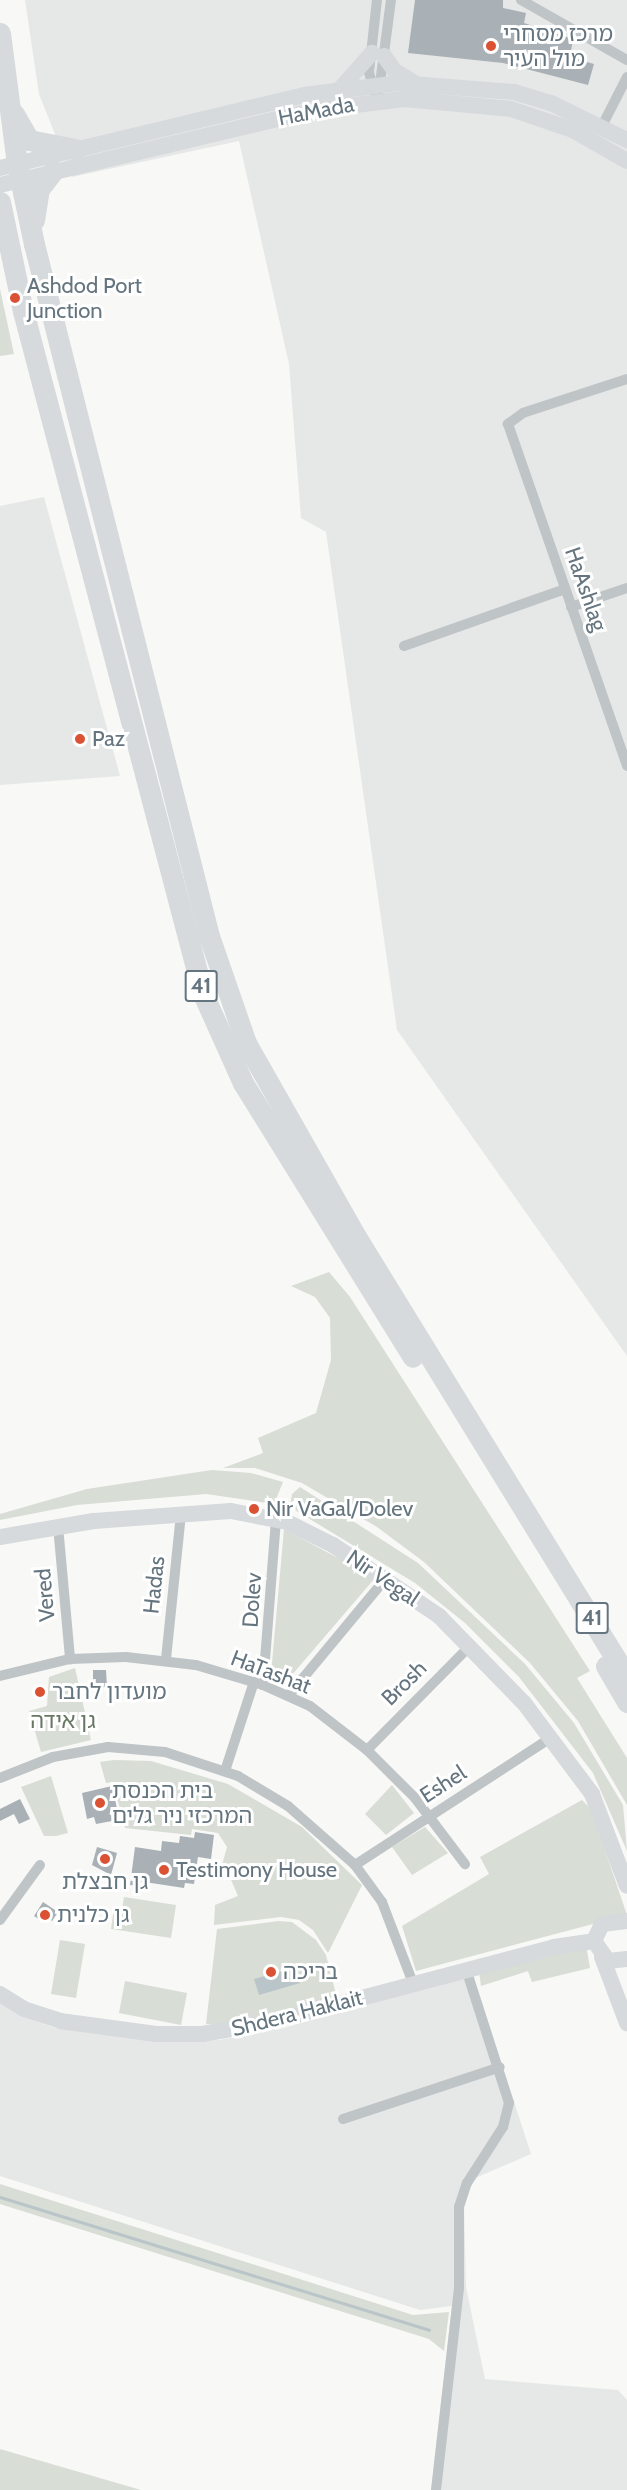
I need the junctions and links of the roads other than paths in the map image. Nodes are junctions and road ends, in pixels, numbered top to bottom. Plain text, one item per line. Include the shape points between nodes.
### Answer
1 (377, 0) edge
2 (391, 0) edge
3 (521, 0) edge
4 (0, 33) edge
5 (378, 55) junction
6 (627, 60) edge
7 (627, 77) edge
8 (414, 82) junction
9 (5, 85) junction
10 (341, 88) junction
11 (376, 89) junction
12 (602, 126) junction
13 (627, 141) edge
14 (75, 149) junction
15 (627, 161) edge
16 (53, 171) junction
17 (9, 174) edge
18 (0, 202) edge
19 (4, 232) edge
20 (34, 244) junction
21 (627, 379) edge
22 (627, 588) edge
23 (565, 589) junction
24 (572, 607) junction
25 (404, 646) dead end
26 (627, 766) edge
27 (181, 1514) junction
28 (276, 1518) junction
29 (58, 1526) junction
30 (0, 1537) edge
31 (386, 1578) junction
32 (471, 1645) junction
33 (70, 1659) junction
34 (166, 1659) junction
35 (0, 1676) edge
36 (627, 1677) edge
37 (259, 1684) junction
38 (288, 1695) junction
39 (627, 1702) edge
40 (552, 1737) junction
41 (367, 1750) junction
42 (225, 1771) junction
43 (0, 1778) edge
44 (430, 1816) junction
45 (465, 1864) dead end
46 (40, 1865) dead end
47 (355, 1865) junction
48 (627, 1886) edge
49 (0, 1920) edge
50 (627, 1922) edge
51 (594, 1941) junction
52 (602, 1957) junction
53 (627, 1959) edge
54 (466, 1969) junction
55 (413, 1983) junction
56 (0, 1994) edge
57 (622, 1999) edge
58 (627, 2023) edge
59 (500, 2067) junction
60 (343, 2119) dead end
61 (436, 2490) edge

1 - 5 street
2 - 5 street
3 - 6 street
4 - 9 highway, 41
5 - 8 street
5 - 10 street
5 - 11 street
7 - 12 street
8 - 11 street, HaMada
8 - 12 street, HaMada via 514,92
9 - 14 highway via 16,119 29,140
9 - 17 highway, 41
10 - 11 street, HaMada
10 - 14 street, HaMada
11 - 15 street, HaMada via 511,109 573,130
11 - 16 street, HaMada via 315,110
12 - 13 street, HaMada
14 - 17 street, HaMada
16 - 17 street, HaMada
16 - 20 highway via 39,189 34,206
17 - 20 highway, 41
18 - 19 highway, 41
19 - 39 highway, 41 via 203,994 224,1043 285,1155
20 - 36 highway, 41 via 209,936 246,1043 355,1235
21 - 23 street, HaAshlag via 523,413 508,424
22 - 24 street
23 - 24 street, HaAshlag
23 - 25 street
24 - 26 street, HaAshlag
27 - 28 street, Nir Vegal via 231,1511
27 - 29 street, Nir Vegal
27 - 34 street, Hadas
28 - 31 street, Nir Vegal via 333,1545
28 - 37 street, Dolev
29 - 30 street, Nir Vegal
29 - 33 street, Vered
31 - 32 street, Nir Vegal
31 - 38 street
32 - 40 street, Nir Vegal
32 - 41 street, Brosh
33 - 34 street, HaTashat
33 - 35 street, HaTashat
34 - 37 street, HaTashat
37 - 38 street, HaTashat
37 - 42 street, Dolev
38 - 41 street, HaTashat via 330,1720
40 - 44 street, Eshel
40 - 48 street, Nir Vegal via 592,1794
41 - 44 street, HaTashat
42 - 43 street via 165,1752 108,1747 53,1757
42 - 47 street via 288,1806
44 - 45 street, HaTashat
44 - 47 street, Eshel
46 - 49 street
47 - 55 street via 382,1902
50 - 51 street via 608,1921 598,1929
51 - 52 street
51 - 54 street, Shdera Haklait
52 - 53 street via 615,1962
52 - 57 street
54 - 55 street, Shdera Haklait
54 - 59 street
55 - 56 street, Shdera Haklait via 267,2024 181,2035 60,2021 24,2009
57 - 58 street
59 - 60 street
59 - 61 street via 507,2088 508,2115 467,2182 459,2207 459,2287

